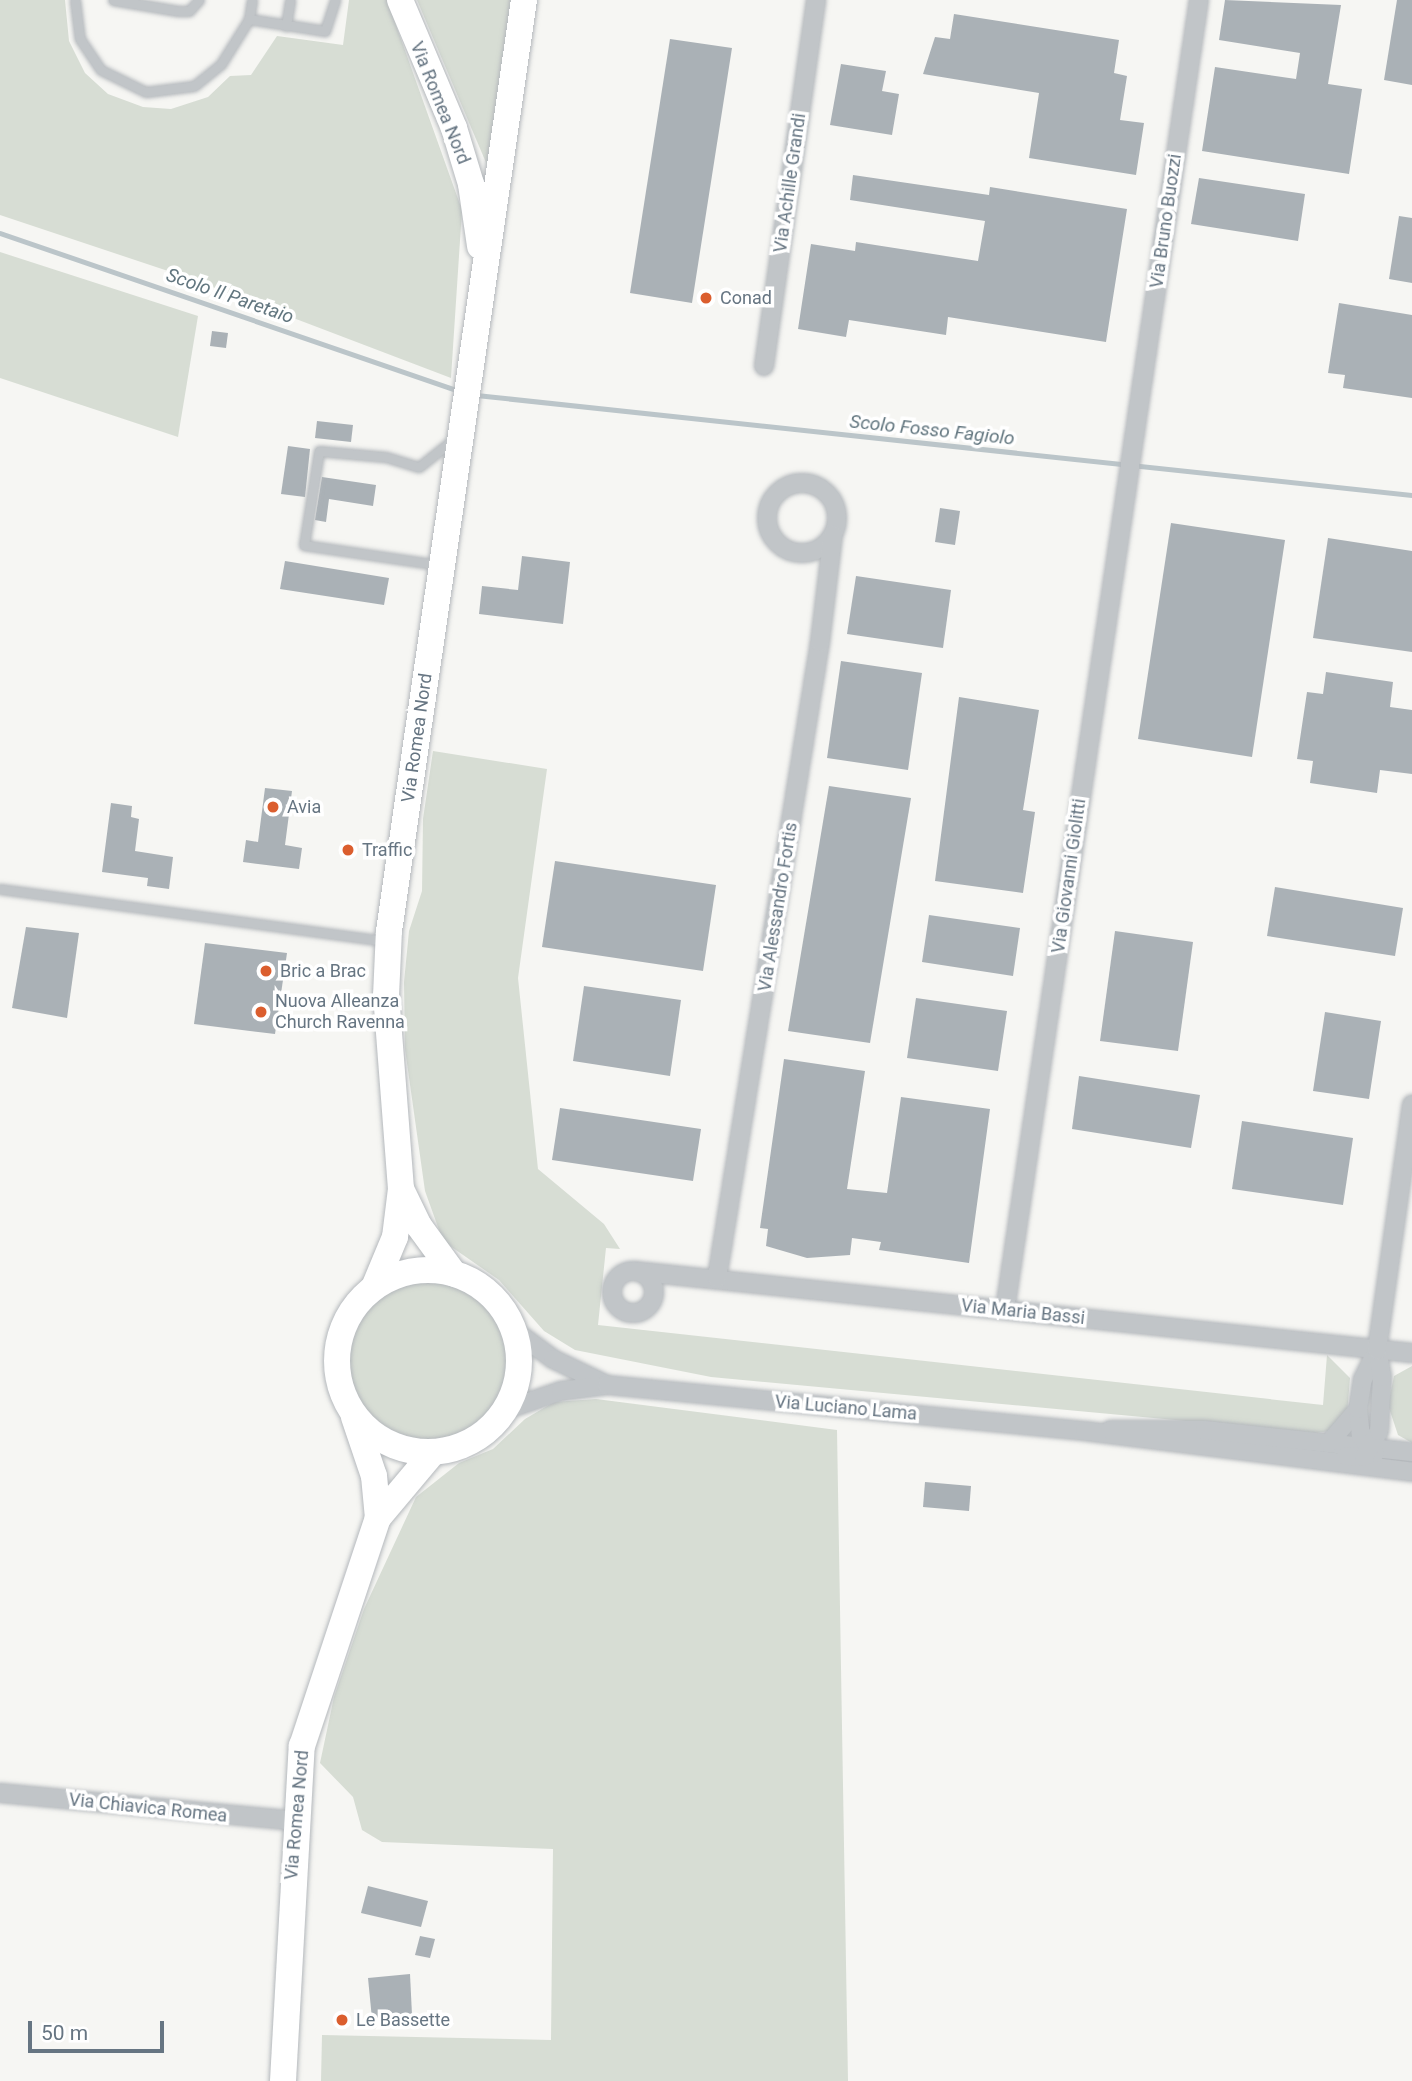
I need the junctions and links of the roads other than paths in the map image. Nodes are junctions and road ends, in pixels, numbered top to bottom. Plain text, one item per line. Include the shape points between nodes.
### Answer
1 (75, 0) edge
2 (113, 0) edge
3 (200, 0) edge
4 (252, 0) edge
5 (290, 0) edge
6 (335, 0) edge
7 (400, 0) edge
8 (524, 0) edge
9 (816, 0) edge
10 (1199, 0) edge
11 (249, 19) junction
12 (286, 26) junction
13 (481, 290) junction
14 (764, 366) dead end
15 (463, 424) junction
16 (1134, 442) joint
17 (832, 535) junction
18 (442, 566) junction
19 (0, 889) edge
20 (389, 941) junction
21 (1412, 1104) edge
22 (401, 1189) junction
23 (634, 1271) dead end
24 (454, 1274) junction
25 (717, 1278) junction
26 (375, 1285) junction
27 (1005, 1310) junction
28 (518, 1333) junction
29 (1377, 1350) junction
30 (1412, 1353) edge
31 (607, 1385) junction
32 (1358, 1409) junction
33 (505, 1410) junction
34 (1382, 1412) junction
35 (354, 1417) junction
36 (1085, 1431) junction
37 (1329, 1443) junction
38 (1370, 1447) junction
39 (1211, 1450) junction
40 (1409, 1455) edge
41 (429, 1456) junction
42 (1412, 1472) edge
43 (377, 1518) junction
44 (0, 1793) edge
45 (296, 1821) junction
46 (283, 2081) edge

1 - 11 lane via 80,39 102,70 146,92 194,86 235,48
2 - 3 lane via 189,11
4 - 11 lane
5 - 12 lane
6 - 12 lane via 326,31
7 - 13 main road, Via Romea Nord via 471,184 480,229
8 - 13 main road, Via Romea Nord
9 - 14 street, Via Achille Grandi
10 - 16 street, Via Bruno Buozzi
11 - 12 lane
13 - 15 main road, Via Romea Nord
15 - 18 main road, Via Romea Nord
15 - 18 lane via 419,467 386,457 319,451 304,545
16 - 27 street, Via Giovanni Giolitti
17 - 17 street, Via Alessandro Fortis via 836,511 822,489 790,484 770,503 767,523 781,547 804,553
17 - 25 street, Via Alessandro Fortis via 820,642
18 - 20 main road, Via Romea Nord
19 - 20 lane
20 - 22 main road, Via Romea Nord via 386,996
21 - 29 street
22 - 24 main road, Via Romea Nord via 419,1226
22 - 26 main road, Via Romea Nord via 395,1237
23 - 25 street, Via Maria Bassi
24 - 26 main road via 409,1268
24 - 28 main road via 494,1296
25 - 27 street, Via Maria Bassi
26 - 35 main road via 349,1314 337,1353 340,1385
27 - 29 street, Via Maria Bassi
28 - 31 street, Via Luciano Lama via 553,1359
28 - 33 main road via 520,1372
29 - 30 street, Via Maria Bassi
29 - 32 street via 1363,1379
29 - 34 street
31 - 33 street, Via Luciano Lama via 561,1391
31 - 36 street, Via Luciano Lama
32 - 37 street
32 - 38 street via 1361,1437
33 - 41 main road via 478,1438
34 - 38 street
34 - 40 street via 1384,1431
35 - 41 main road via 383,1440
35 - 43 main road, Via Romea Nord via 374,1476
36 - 37 street, Via Luciano Lama via 1205,1430
36 - 39 street, Via Luciano Lama
37 - 38 street, Via Luciano Lama
38 - 39 street, Via Luciano Lama via 1364,1457 1240,1446
38 - 40 street, Via Luciano Lama via 1382,1459
39 - 42 street, Via Luciano Lama
41 - 43 main road, Via Romea Nord
43 - 45 main road, Via Romea Nord via 302,1746
44 - 45 street, Via Chiavica Romea
45 - 46 main road, Via Romea Nord

